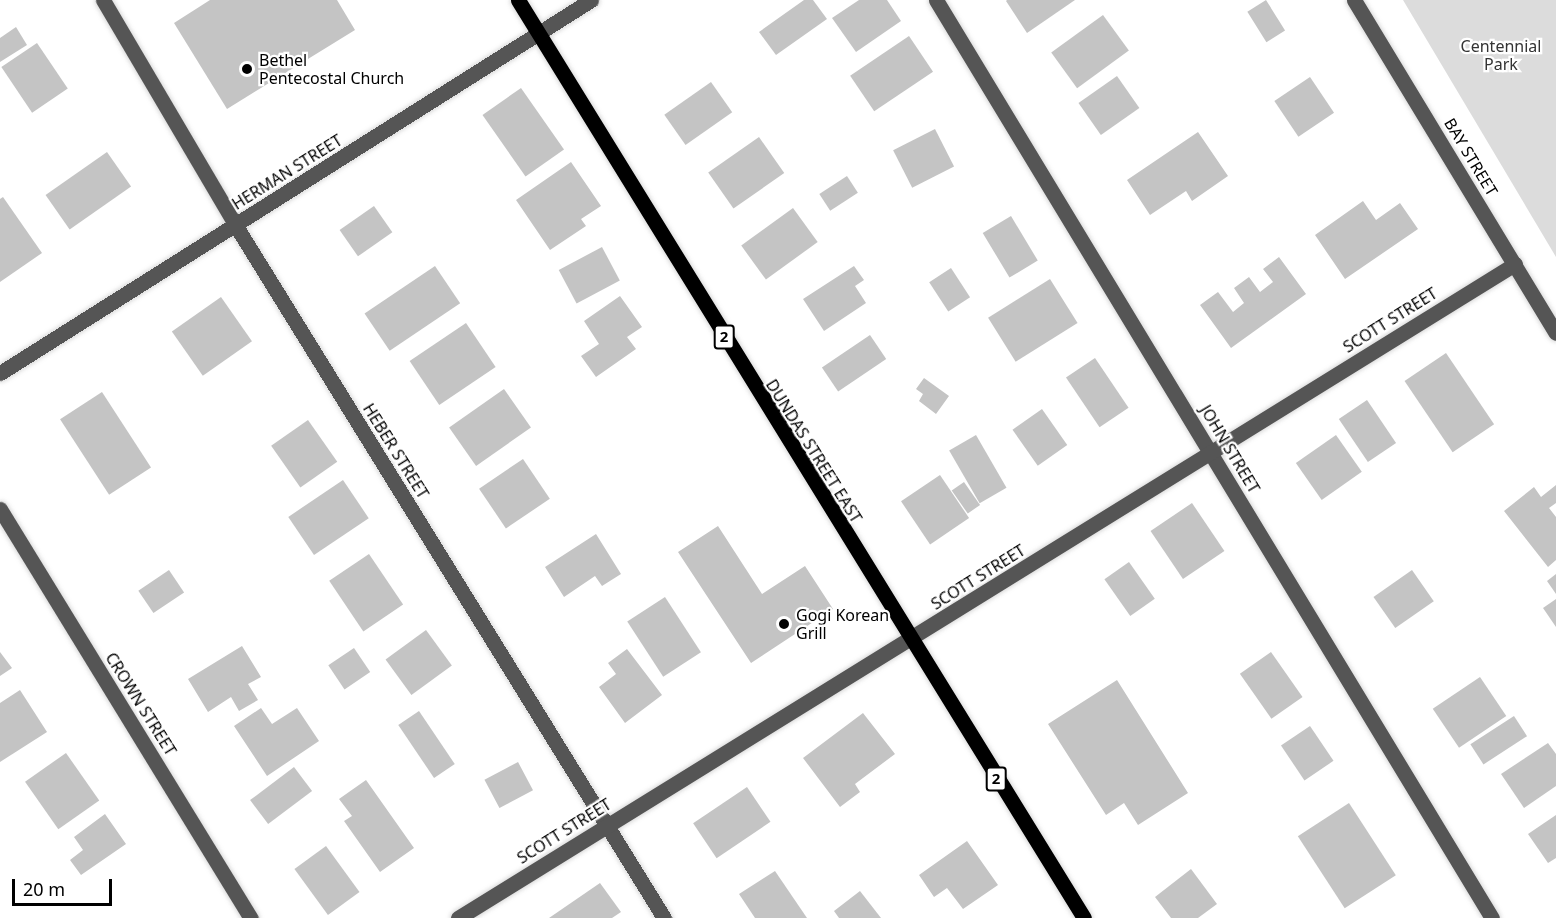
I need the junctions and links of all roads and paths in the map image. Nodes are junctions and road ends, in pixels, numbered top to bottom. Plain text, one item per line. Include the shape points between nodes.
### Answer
1 (103, 0) edge
2 (518, 0) edge
3 (591, 0) edge
4 (936, 0) edge
5 (1354, 0) edge
6 (538, 34) junction
7 (236, 226) junction
8 (1515, 264) junction
9 (1556, 333) edge
10 (0, 373) edge
11 (1211, 453) junction
12 (0, 509) edge
13 (910, 640) junction
14 (607, 826) junction
15 (251, 918) edge
16 (458, 918) edge
17 (664, 918) edge
18 (1084, 918) edge
19 (1492, 918) edge

1 - 7 street, HEBER STREET
2 - 6 main road, DUNDAS STREET EAST / 2
3 - 6 street, HERMAN STREET
4 - 11 street, JOHN STREET
5 - 8 street, BAY STREET
6 - 7 street, HERMAN STREET
6 - 13 main road, DUNDAS STREET EAST / 2
7 - 10 street, HERMAN STREET
7 - 14 street, HEBER STREET
8 - 9 street, BAY STREET
8 - 11 street, SCOTT STREET
11 - 13 street, SCOTT STREET
11 - 19 street, JOHN STREET
12 - 15 street, CROWN STREET
13 - 14 street, SCOTT STREET
13 - 18 main road, DUNDAS STREET EAST / 2
14 - 16 street, SCOTT STREET
14 - 17 street, HEBER STREET

